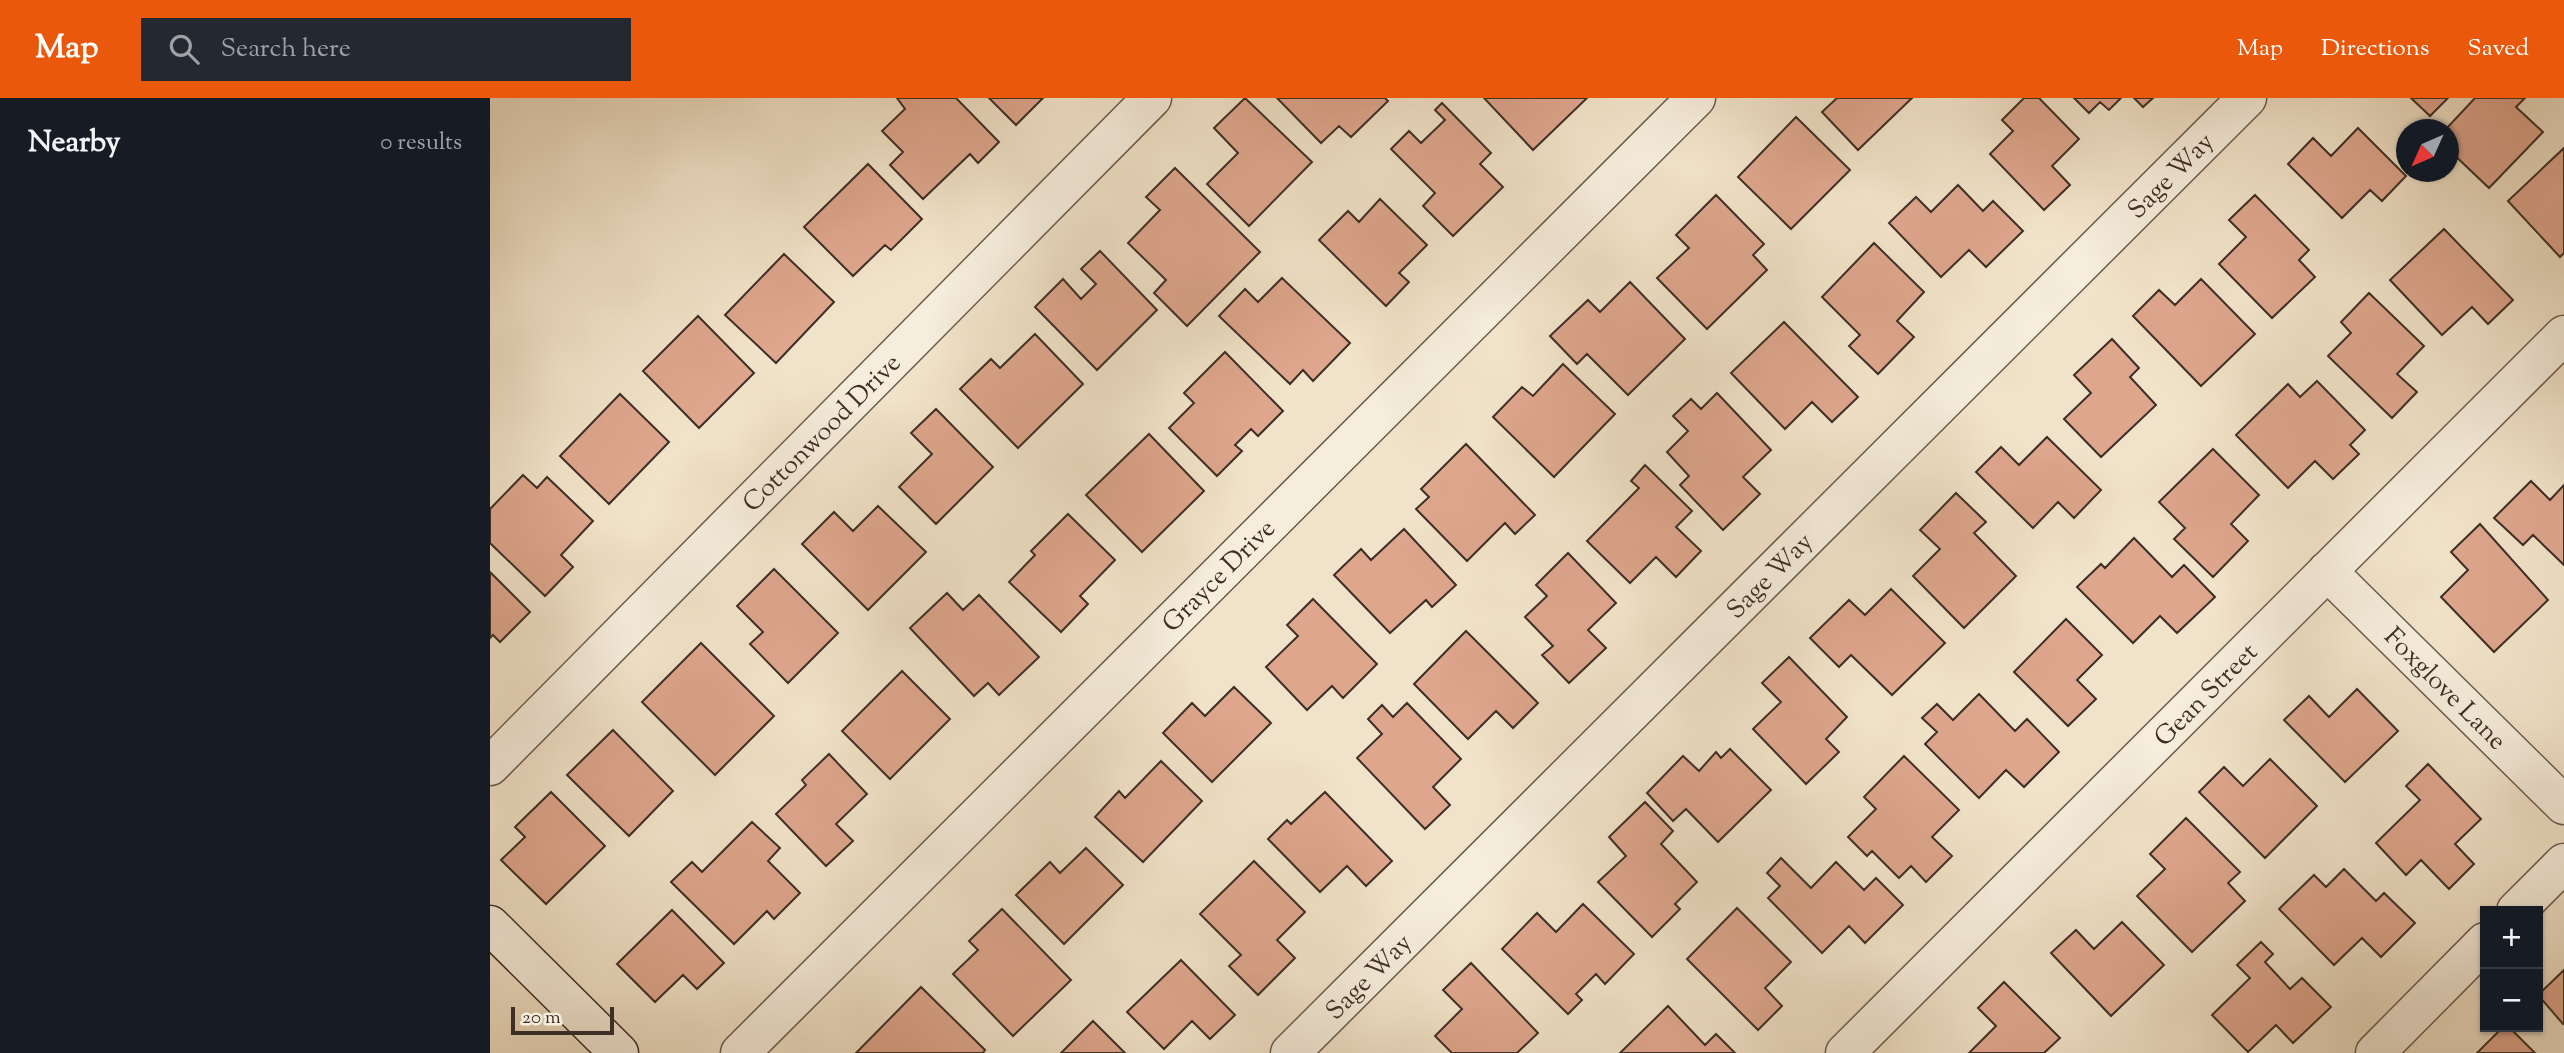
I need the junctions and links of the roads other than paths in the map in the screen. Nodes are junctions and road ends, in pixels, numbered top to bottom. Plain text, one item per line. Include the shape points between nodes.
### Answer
1 (1152, 98) edge
2 (1696, 98) edge
3 (2247, 98) edge
4 (2564, 335) edge
5 (2328, 571) junction
6 (490, 766) edge
7 (2564, 804) edge
8 (2564, 863) edge
9 (2521, 906) edge
10 (490, 925) edge
11 (2480, 947) edge
12 (619, 1053) edge
13 (740, 1053) edge
14 (1290, 1053) edge
15 (1845, 1053) edge
16 (2375, 1053) edge

1 - 6 street, Cottonwood Drive
2 - 13 street, Grayce Drive
3 - 14 street, Sage Way
4 - 5 street, Gean Street
5 - 7 street, Foxglove Lane
5 - 15 street, Gean Street
8 - 9 street
10 - 12 street
11 - 16 street

